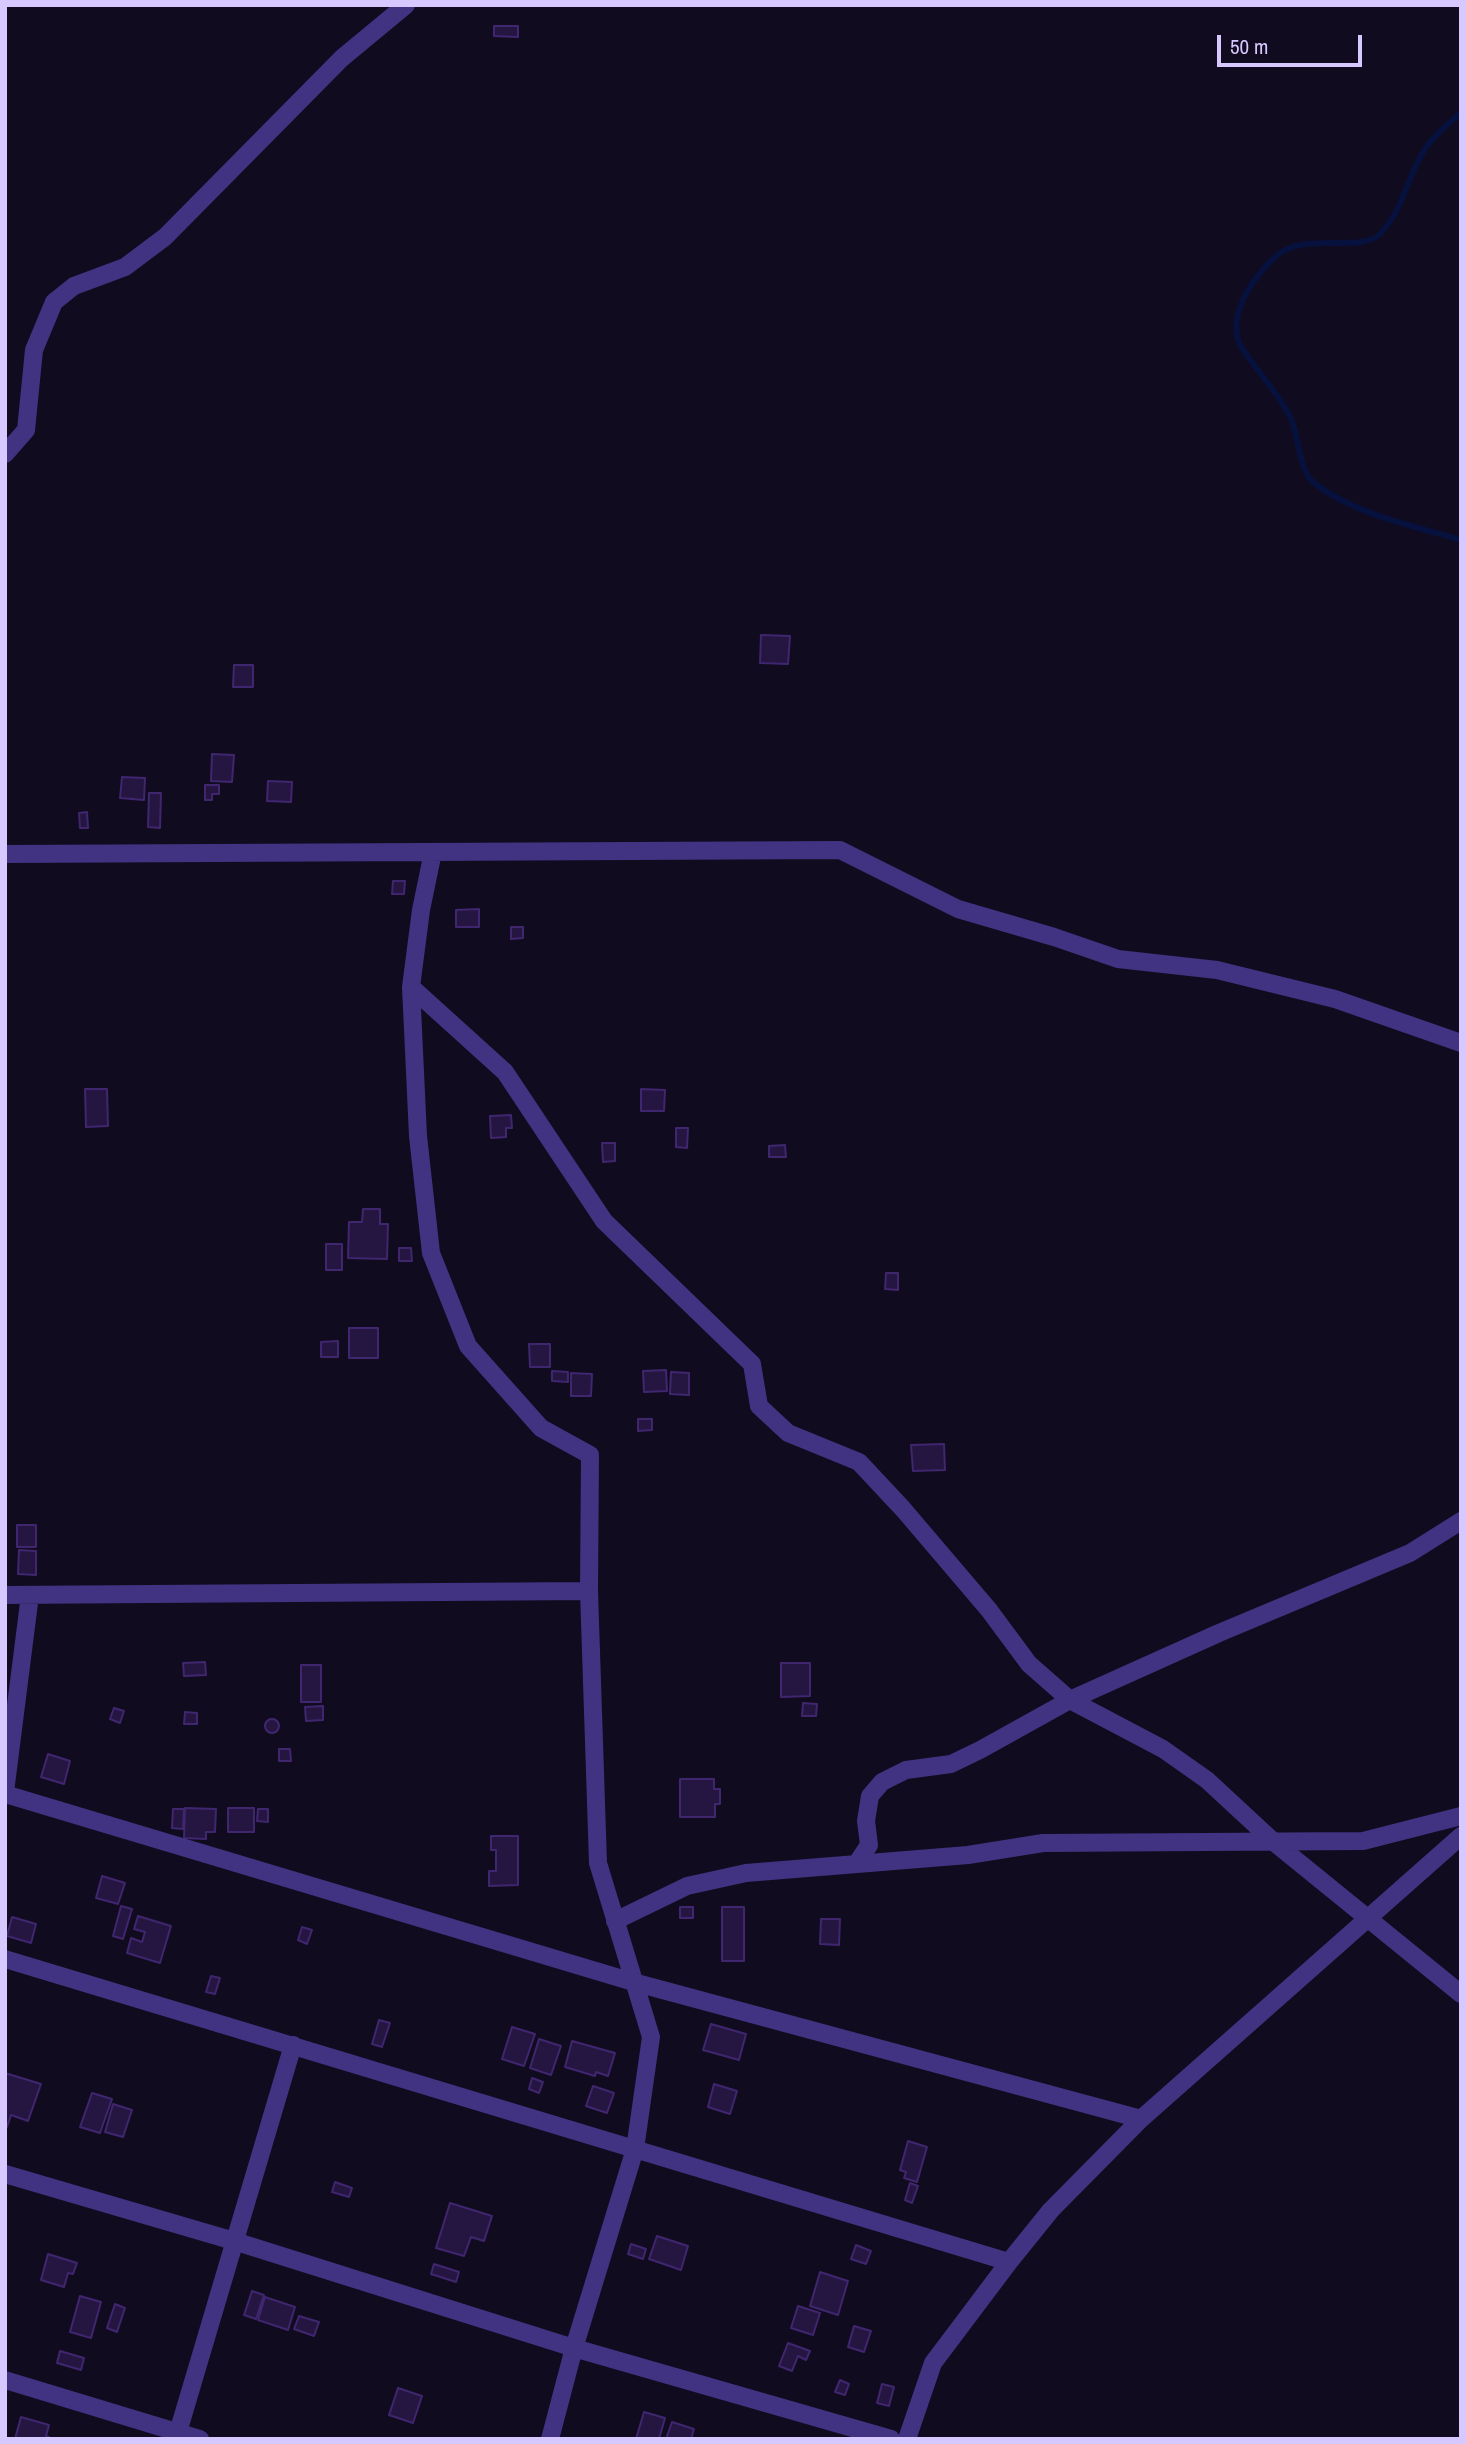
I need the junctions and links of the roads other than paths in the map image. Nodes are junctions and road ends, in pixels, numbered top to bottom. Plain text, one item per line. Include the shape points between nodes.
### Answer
1 (406, 5) edge
2 (5, 454) edge
3 (433, 852) junction
4 (5, 854) edge
5 (411, 987) junction
6 (1461, 1043) edge
7 (1461, 1521) edge
8 (589, 1591) junction
9 (5, 1595) edge
10 (30, 1595) junction
11 (1070, 1700) junction
12 (5, 1795) edge
13 (5, 1804) edge
14 (1461, 1816) edge
15 (1461, 1836) edge
16 (1275, 1843) junction
17 (857, 1863) junction
18 (1367, 1920) junction
19 (615, 1921) junction
20 (5, 1959) edge
21 (633, 1982) junction
22 (1461, 1994) edge
23 (293, 2045) junction
24 (1140, 2119) junction
25 (635, 2148) junction
26 (5, 2174) edge
27 (234, 2241) junction
28 (1009, 2262) junction
29 (574, 2348) junction
30 (5, 2380) edge
31 (177, 2435) edge
32 (200, 2439) edge
33 (550, 2439) edge
34 (891, 2439) edge
35 (907, 2439) edge

1 - 2 street via 342,58 165,237 125,267 74,286 54,302 34,350 26,430
3 - 4 street
3 - 5 street
3 - 6 street via 840,850 958,909 1118,959 1217,970 1335,999
5 - 8 street via 418,1136 431,1252 468,1346 541,1428 590,1455
5 - 11 street via 505,1072 604,1222 752,1364 759,1406 788,1433 859,1462 989,1610 1029,1664
7 - 11 street via 1409,1553
8 - 10 street
8 - 19 street via 598,1863
9 - 10 street
10 - 12 street
11 - 16 street via 1163,1749 1208,1780
11 - 17 street via 951,1764 906,1770 882,1782 870,1796 869,1844
12 - 13 street
12 - 21 street
14 - 16 street via 1363,1842
15 - 18 street
16 - 17 street via 1043,1843 968,1855
16 - 18 street
17 - 19 street via 746,1873 687,1886
18 - 22 street
18 - 24 street
19 - 21 street
20 - 23 street
21 - 24 street
21 - 25 street via 651,2037
23 - 25 street
23 - 27 street
24 - 28 street via 1051,2210
25 - 28 street
25 - 29 street
26 - 27 street
27 - 29 street
27 - 31 street
28 - 35 street via 933,2363
29 - 33 street
29 - 34 street
30 - 31 street
31 - 32 street

